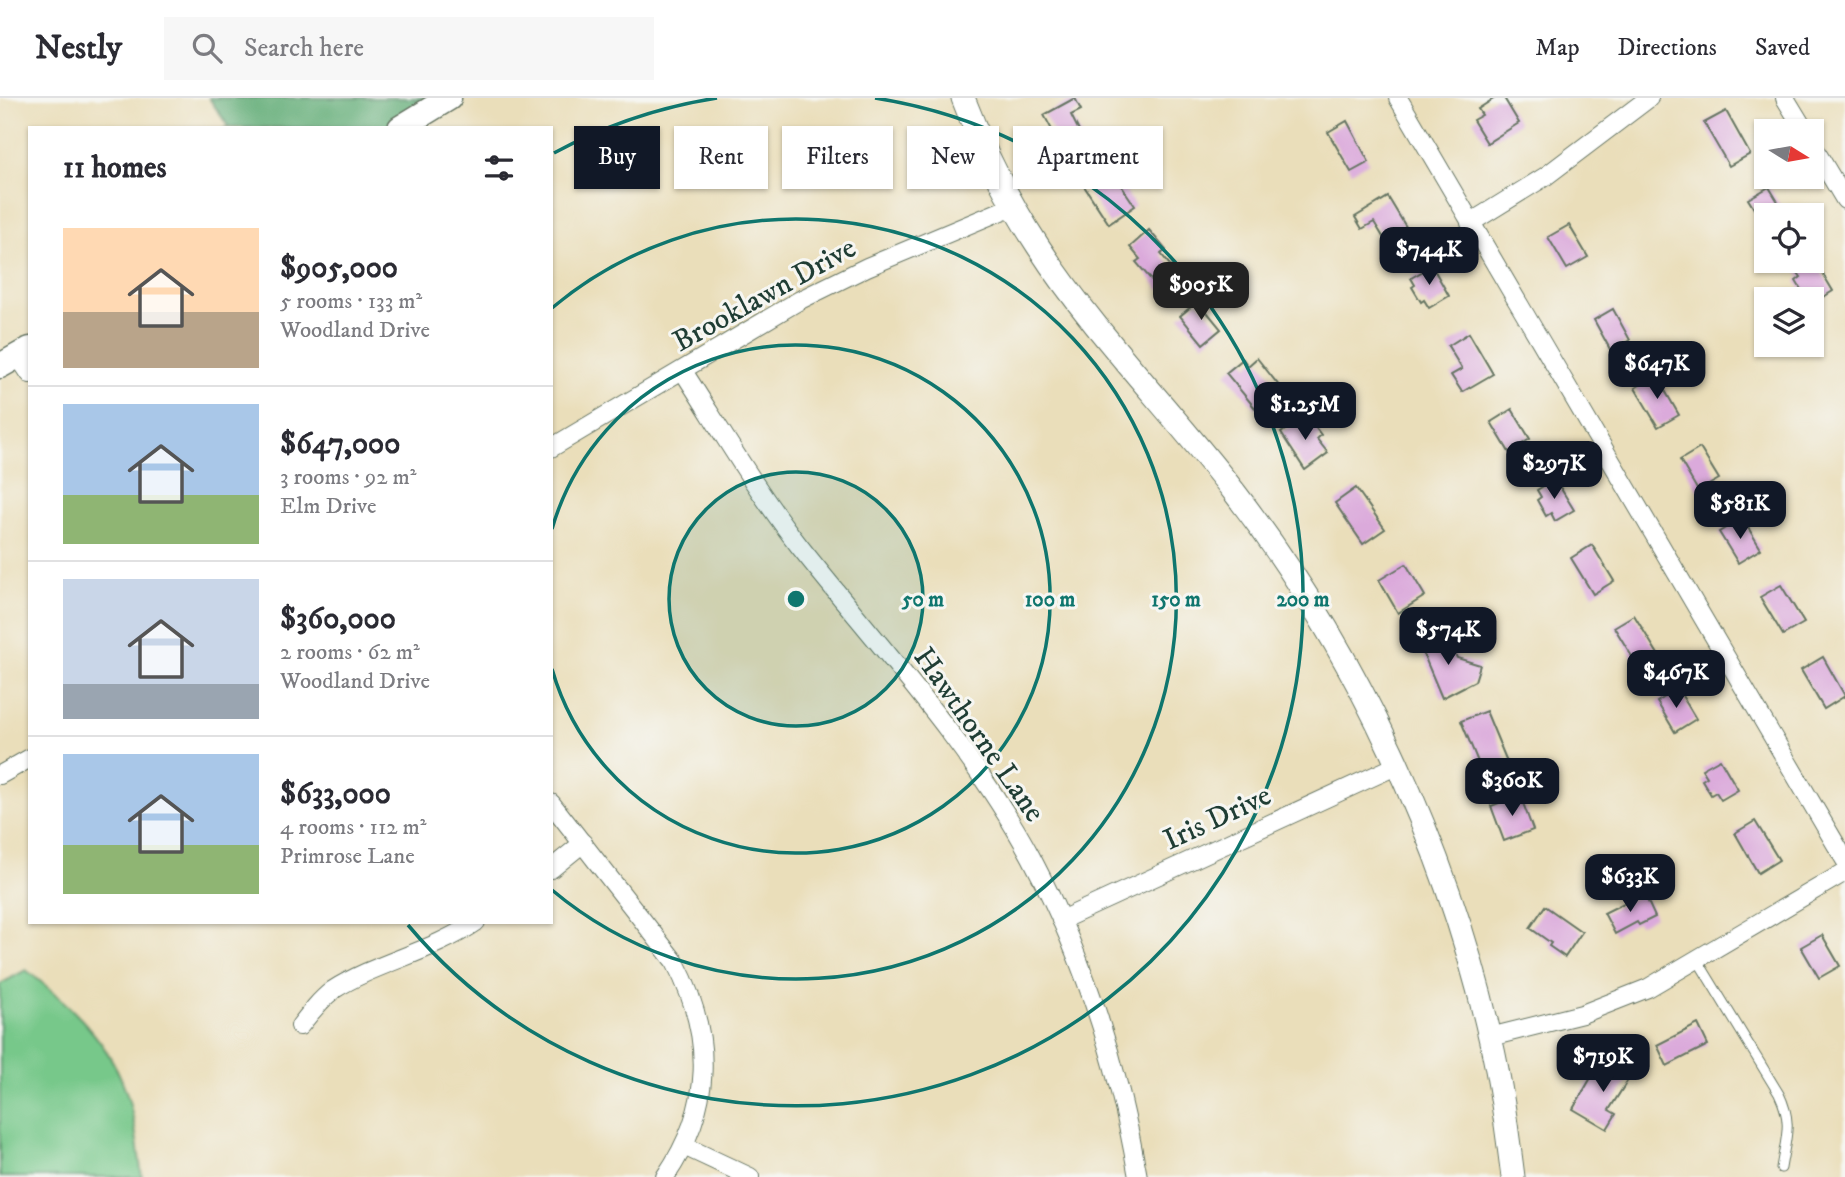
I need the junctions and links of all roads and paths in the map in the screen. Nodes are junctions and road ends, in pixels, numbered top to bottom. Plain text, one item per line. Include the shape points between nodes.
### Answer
1 (449, 98) edge
2 (963, 98) edge
3 (1398, 98) edge
4 (1649, 98) edge
5 (1785, 98) edge
6 (1798, 119) edge
7 (403, 126) edge
8 (1824, 165) edge
9 (1845, 200) edge
10 (1013, 206) junction
11 (1470, 223) junction
12 (683, 371) junction
13 (553, 447) edge
14 (28, 759) edge
15 (1398, 765) junction
16 (0, 775) edge
17 (553, 806) edge
18 (583, 843) junction
19 (1845, 860) edge
20 (553, 867) edge
21 (1845, 872) edge
22 (1061, 920) junction
23 (472, 924) edge
24 (1698, 961) junction
25 (300, 1026) dead end
26 (1490, 1037) junction
27 (684, 1146) junction
28 (1781, 1168) dead end
29 (666, 1177) edge
30 (750, 1177) edge
31 (1138, 1177) edge
32 (1513, 1177) edge

1 - 7 main road
2 - 10 street
3 - 11 street
4 - 11 street via 1546,176
5 - 6 street
8 - 9 street
10 - 12 street, Brooklawn Drive via 800,300
10 - 15 street via 1073,295 1234,491 1275,550 1323,625
11 - 19 street
12 - 13 street, Brooklawn Drive
12 - 22 street, Hawthorne Lane via 800,547 967,754 1031,857
14 - 16 street
15 - 22 street, Iris Drive
15 - 26 street via 1445,882
17 - 18 street
18 - 20 street
18 - 27 street via 675,962 696,1011 704,1067 698,1109
21 - 24 street
22 - 31 street, Hawthorne Lane via 1118,1081
23 - 25 street via 332,991
24 - 26 street via 1648,988 1582,1014
24 - 28 lane via 1788,1112
26 - 32 street
27 - 29 street
27 - 30 street

